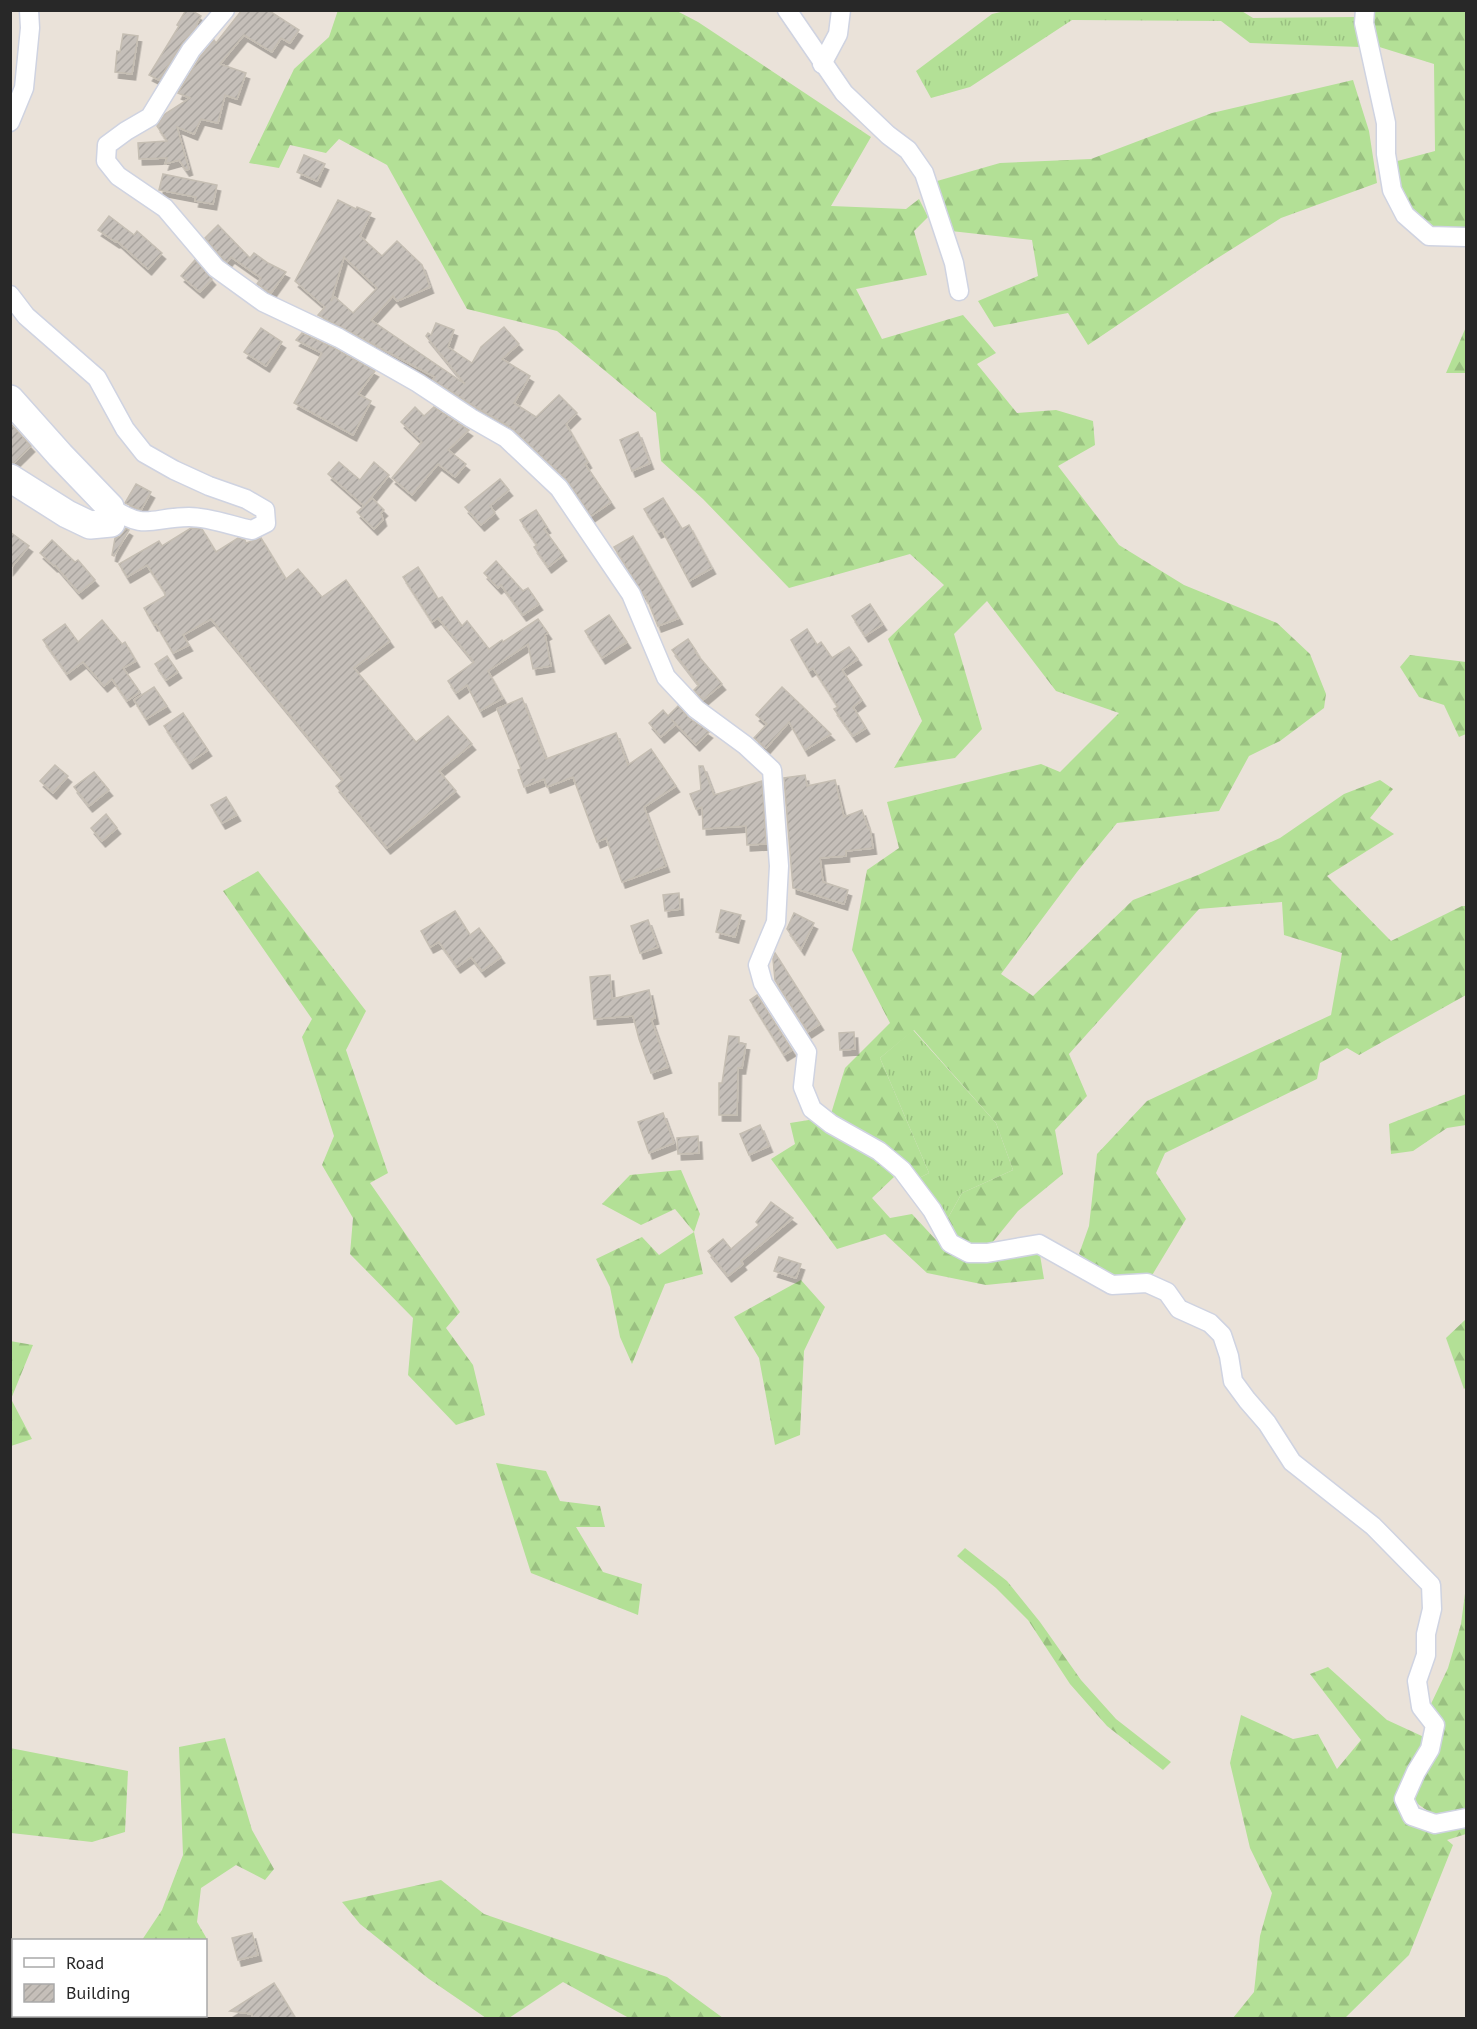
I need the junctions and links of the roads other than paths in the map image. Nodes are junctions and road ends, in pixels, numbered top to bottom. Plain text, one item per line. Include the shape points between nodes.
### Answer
1 (29, 10) edge
2 (225, 10) edge
3 (787, 10) edge
4 (841, 10) edge
5 (1365, 10) edge
6 (822, 64) junction
7 (10, 122) edge
8 (1467, 237) edge
9 (959, 291) dead end
10 (10, 295) edge
11 (10, 399) edge
12 (10, 478) edge
13 (110, 507) junction
14 (1467, 1818) edge

1 - 7 street via 24,88
2 - 14 street via 191,50 150,117 107,145 106,161 118,176 165,208 216,268 263,302 339,338 506,438 559,488 631,594 666,677 696,709 772,770 779,866 776,922 758,965 763,983 807,1052 803,1087 812,1109 902,1170 932,1210 950,1243 969,1253 1039,1244 1112,1285 1147,1283 1167,1292 1179,1309 1210,1323 1222,1335 1233,1381 1292,1462 1373,1526 1431,1585 1426,1655 1418,1681 1420,1707 1435,1725 1430,1749 1404,1799 1412,1816 1435,1824
3 - 6 street
4 - 6 street via 838,34
5 - 8 street via 1364,23 1386,123 1392,190 1405,215 1429,236
6 - 9 street via 844,93 908,150 924,173 954,262
10 - 13 street via 26,316 97,378 125,429 144,453 208,486 246,499 265,510 266,523 252,531 189,517 144,522 127,519
11 - 13 main road
12 - 13 main road via 90,525 111,523

